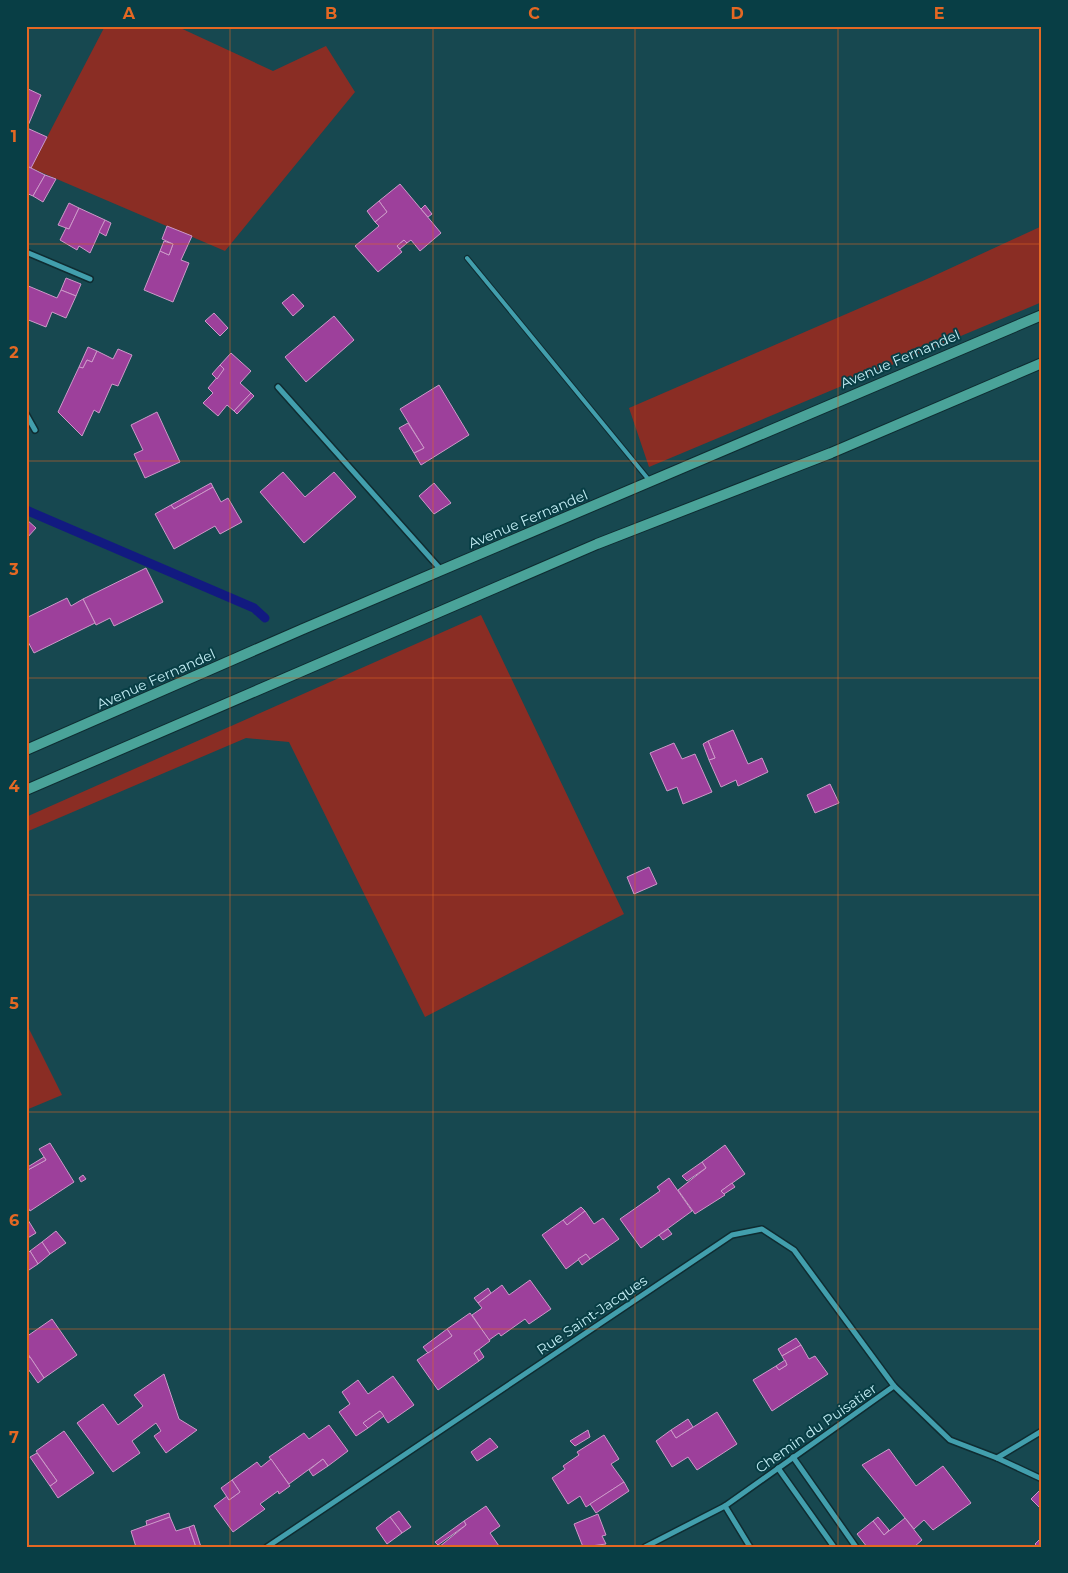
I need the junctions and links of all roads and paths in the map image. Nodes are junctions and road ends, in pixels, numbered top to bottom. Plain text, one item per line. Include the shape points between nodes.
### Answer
1 (26, 252) edge
2 (467, 258) dead end
3 (90, 280) dead end
4 (1042, 315) edge
5 (1042, 363) edge
6 (278, 388) dead end
7 (26, 414) edge
8 (34, 430) dead end
9 (650, 482) junction
10 (442, 571) junction
11 (28, 746) edge
12 (26, 790) edge
13 (894, 1386) junction
14 (1042, 1431) edge
15 (793, 1457) junction
16 (997, 1458) junction
17 (778, 1468) junction
18 (1042, 1479) edge
19 (725, 1506) junction
20 (267, 1547) edge
21 (645, 1547) edge
22 (750, 1547) edge
23 (834, 1547) edge
24 (856, 1547) edge

1 - 3 street
2 - 9 lane
4 - 9 main road, Avenue Fernandel
5 - 12 main road via 831,453 597,544
6 - 10 street
7 - 8 street
9 - 10 main road, Avenue Fernandel
10 - 11 main road, Avenue Fernandel
13 - 15 street, Chemin du Puisatier
13 - 16 street, Chemin du Puisatier via 950,1440
13 - 20 street, Rue Saint-Jacques via 794,1250 762,1229 732,1235
14 - 16 street
15 - 17 street, Chemin du Puisatier
15 - 24 street
16 - 18 street, Chemin du Puisatier
17 - 19 street, Chemin du Puisatier
17 - 23 street
19 - 21 street, Chemin du Puisatier
19 - 22 street

